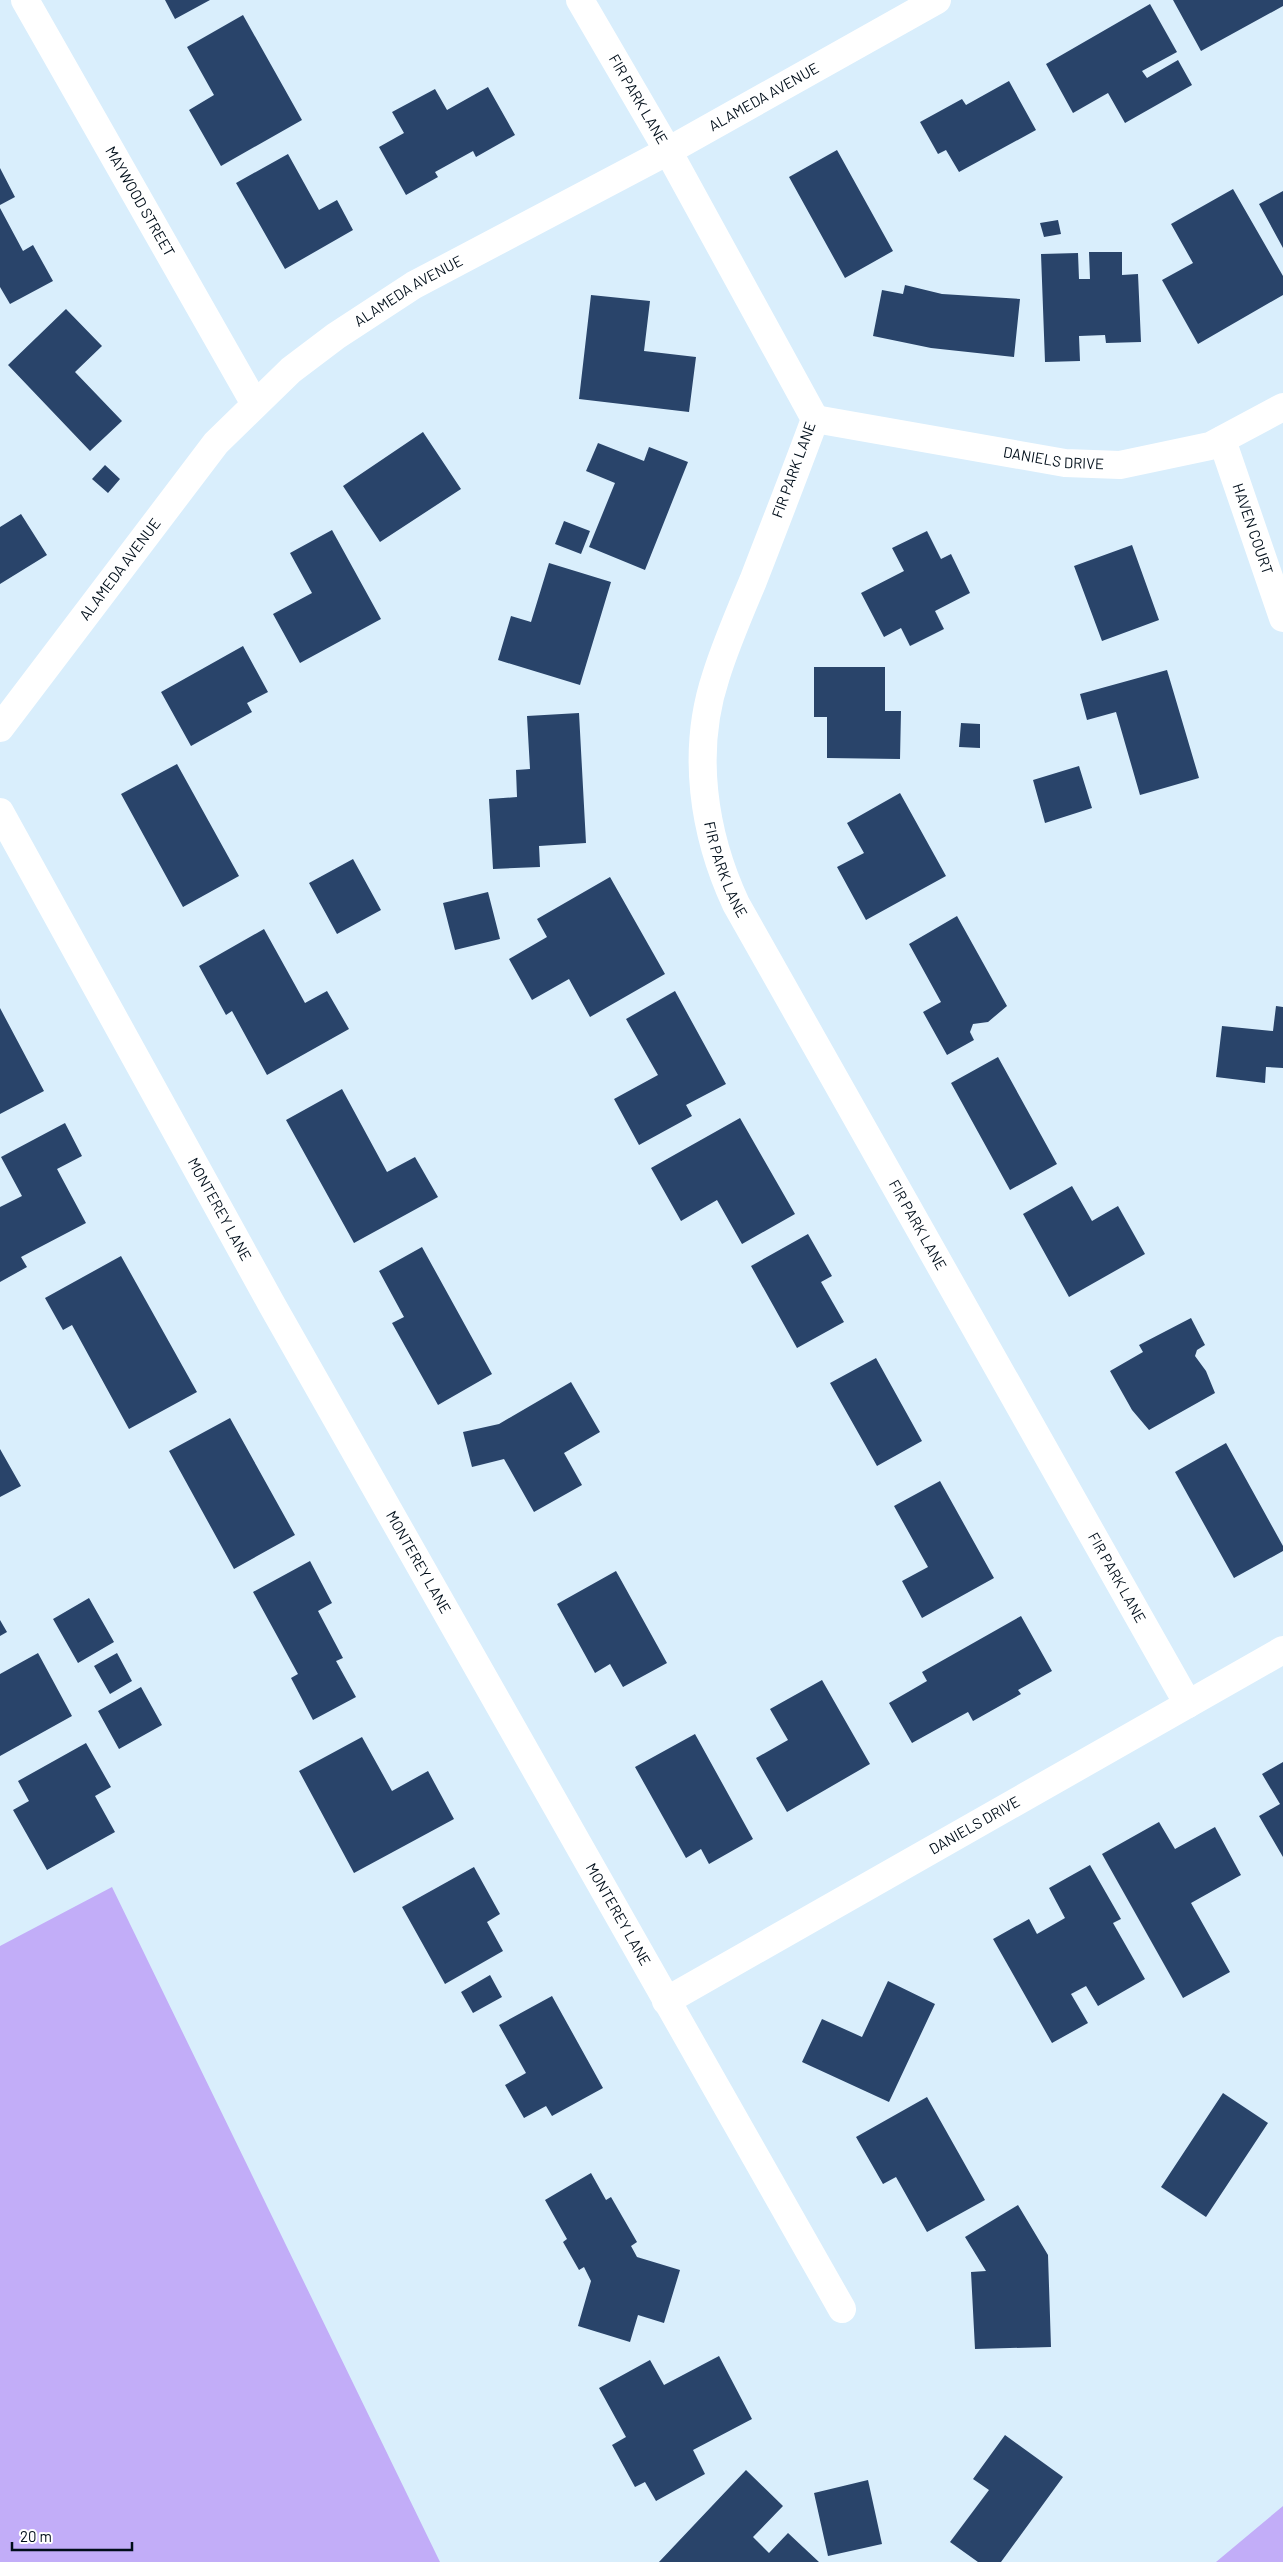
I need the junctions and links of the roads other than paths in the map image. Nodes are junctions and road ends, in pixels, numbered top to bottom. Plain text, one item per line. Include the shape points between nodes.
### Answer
1 (25, 0) edge
2 (580, 0) edge
3 (937, 0) edge
4 (668, 151) junction
5 (255, 404) junction
6 (1283, 407) edge
7 (815, 418) junction
8 (1222, 440) junction
9 (1283, 618) edge
10 (0, 728) edge
11 (0, 812) edge
12 (1283, 1650) edge
13 (1188, 1704) junction
14 (666, 2001) junction
15 (842, 2309) dead end

1 - 5 street, MAYWOOD STREET
2 - 4 street, FIR PARK LANE
3 - 4 street, ALAMEDA AVENUE
4 - 5 street, ALAMEDA AVENUE via 414,285 336,336 291,370
4 - 7 street, FIR PARK LANE
5 - 10 street, ALAMEDA AVENUE via 216,443 184,483
6 - 8 street, DANIELS DRIVE
7 - 8 street, DANIELS DRIVE via 1065,463 1120,465 1210,446
7 - 13 street, FIR PARK LANE via 715,677 704,736 703,780 709,831 736,904
8 - 9 street, HAVEN COURT
11 - 14 street, MONTEREY LANE via 272,1305
12 - 13 street, DANIELS DRIVE
13 - 14 street, DANIELS DRIVE
14 - 15 street, MONTEREY LANE

